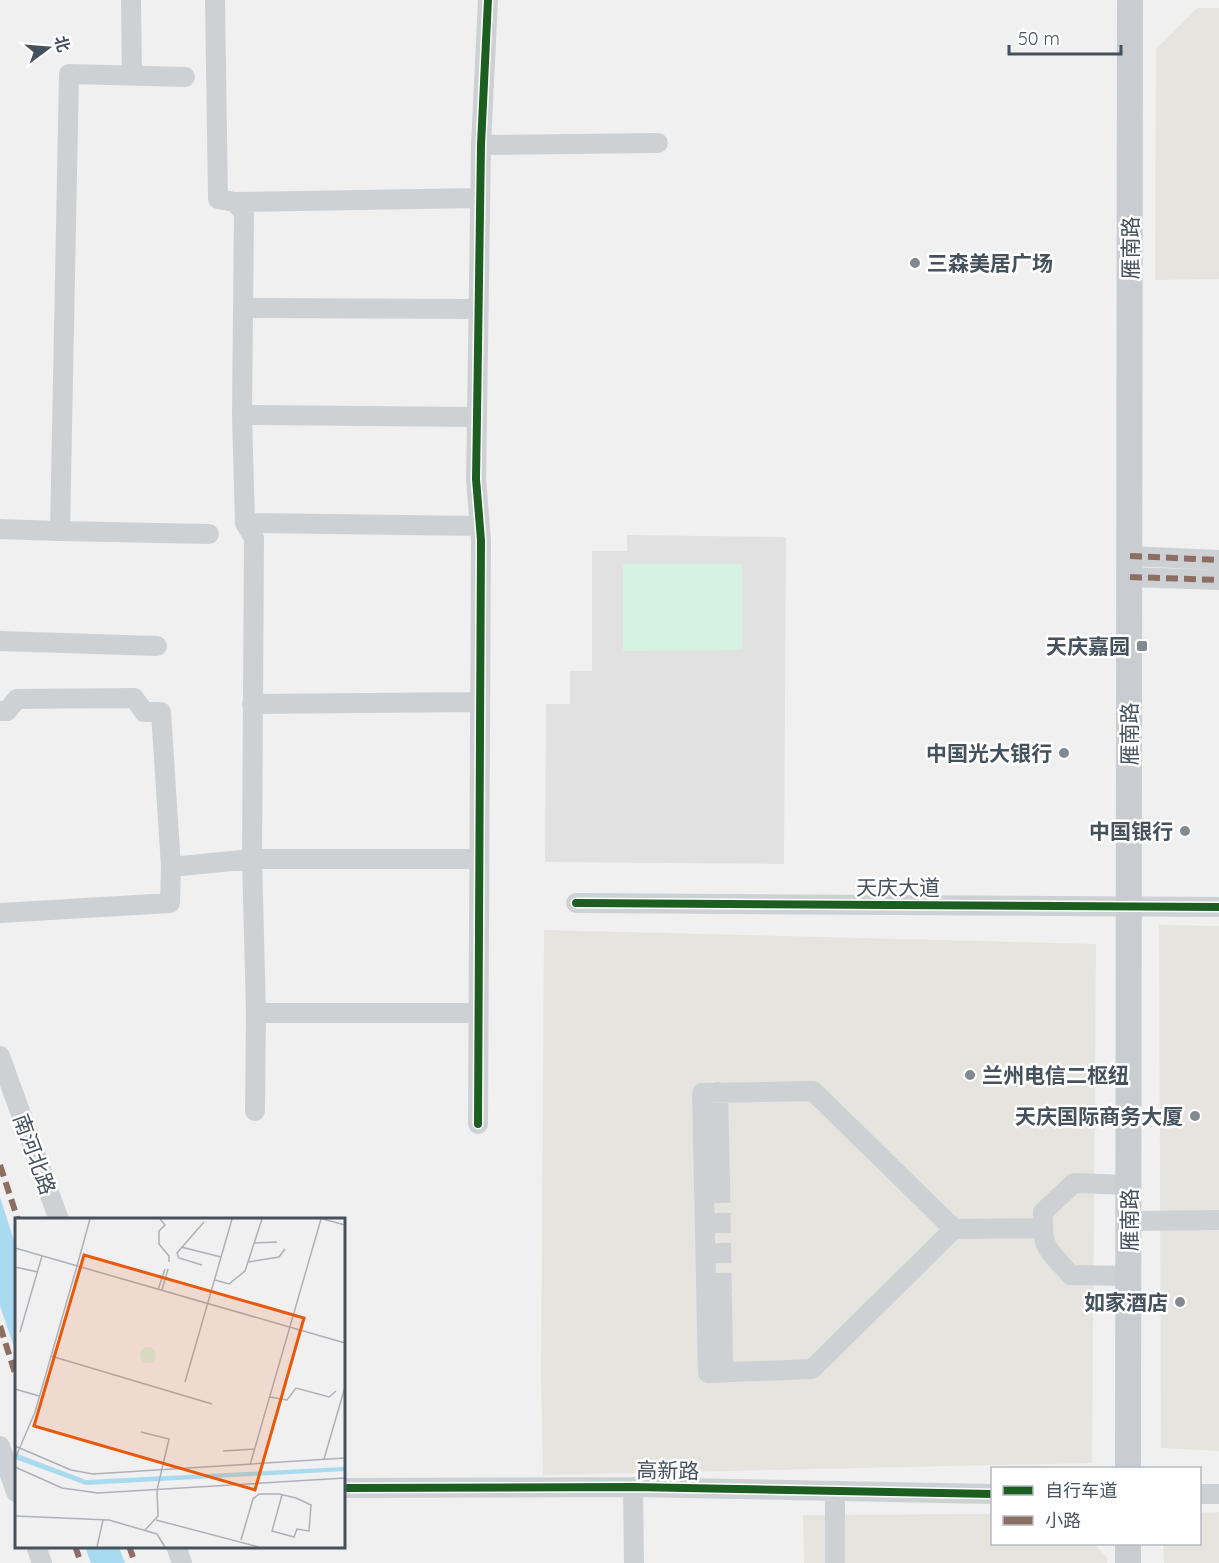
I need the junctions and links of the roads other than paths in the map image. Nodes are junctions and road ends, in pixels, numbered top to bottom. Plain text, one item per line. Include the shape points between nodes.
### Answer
1 (131, 0) edge
2 (215, 0) edge
3 (488, 0) edge
4 (1130, 0) edge
5 (132, 76) junction
6 (185, 77) dead end
7 (658, 143) dead end
8 (481, 145) junction
9 (480, 198) junction
10 (236, 202) junction
11 (245, 308) junction
12 (478, 309) junction
13 (242, 415) junction
14 (477, 417) junction
15 (245, 524) junction
16 (480, 526) junction
17 (0, 529) edge
18 (60, 531) junction
19 (209, 534) dead end
20 (1219, 560) edge
21 (1130, 566) junction
22 (1219, 580) edge
23 (0, 641) edge
24 (157, 646) dead end
25 (479, 702) junction
26 (252, 704) junction
27 (0, 711) edge
28 (252, 859) junction
29 (478, 859) junction
30 (171, 867) junction
31 (576, 903) dead end
32 (1129, 907) junction
33 (1219, 907) edge
34 (0, 913) edge
35 (256, 1013) junction
36 (478, 1013) junction
37 (0, 1056) edge
38 (718, 1092) junction
39 (255, 1111) dead end
40 (478, 1124) dead end
41 (720, 1183) tunnel mouth
42 (1129, 1185) junction
43 (58, 1218) edge
44 (1219, 1220) edge
45 (1129, 1221) junction
46 (1043, 1228) junction
47 (954, 1229) junction
48 (1129, 1276) junction
49 (722, 1297) tunnel mouth
50 (723, 1372) junction
51 (0, 1446) edge
52 (1128, 1467) edge
53 (633, 1487) junction
54 (345, 1488) edge
55 (15, 1489) edge
56 (835, 1493) junction
57 (991, 1494) edge
58 (1201, 1494) edge
59 (1219, 1494) edge
60 (1128, 1545) edge
61 (37, 1548) edge
62 (177, 1548) edge
63 (42, 1563) edge
64 (182, 1563) edge
65 (634, 1563) edge
66 (835, 1563) edge
67 (1128, 1563) edge

1 - 5 street
2 - 10 street via 218,199
3 - 8 street
4 - 21 main road, 雁南路
5 - 6 street
5 - 18 street via 69,75
7 - 8 street
8 - 9 street
9 - 10 street
9 - 12 street
10 - 11 street via 244,213
11 - 12 street
11 - 13 street
12 - 14 street
13 - 14 street
13 - 15 street
14 - 16 street
15 - 16 street
15 - 26 street via 254,538
16 - 25 street
17 - 18 street
18 - 19 street
20 - 21 street
21 - 22 street
21 - 32 main road, 雁南路
23 - 24 street
25 - 26 street
25 - 29 street
26 - 28 street
27 - 30 street via 7,711 17,699 135,698 144,712 161,712
28 - 29 street
28 - 30 street
28 - 35 street
29 - 36 street
30 - 34 street via 170,903
31 - 32 street, 天庆大道
32 - 33 street, 天庆大道
32 - 42 main road, 雁南路
35 - 36 street
35 - 39 street
36 - 40 street
37 - 43 street, 南河北路
38 - 41 street
38 - 47 street via 813,1091
38 - 50 street via 702,1093 708,1373
42 - 45 main road, 雁南路
42 - 46 street via 1074,1183 1043,1212
44 - 45 street
45 - 48 main road, 雁南路
46 - 47 street
46 - 48 street via 1043,1244 1071,1275
47 - 50 street via 813,1369
48 - 52 main road, 雁南路
49 - 50 street
51 - 55 street
53 - 54 street, 高新路
53 - 56 street, 高新路
53 - 65 street
56 - 57 street, 高新路
56 - 66 street
58 - 59 street
60 - 67 main road
61 - 63 street
62 - 64 street

